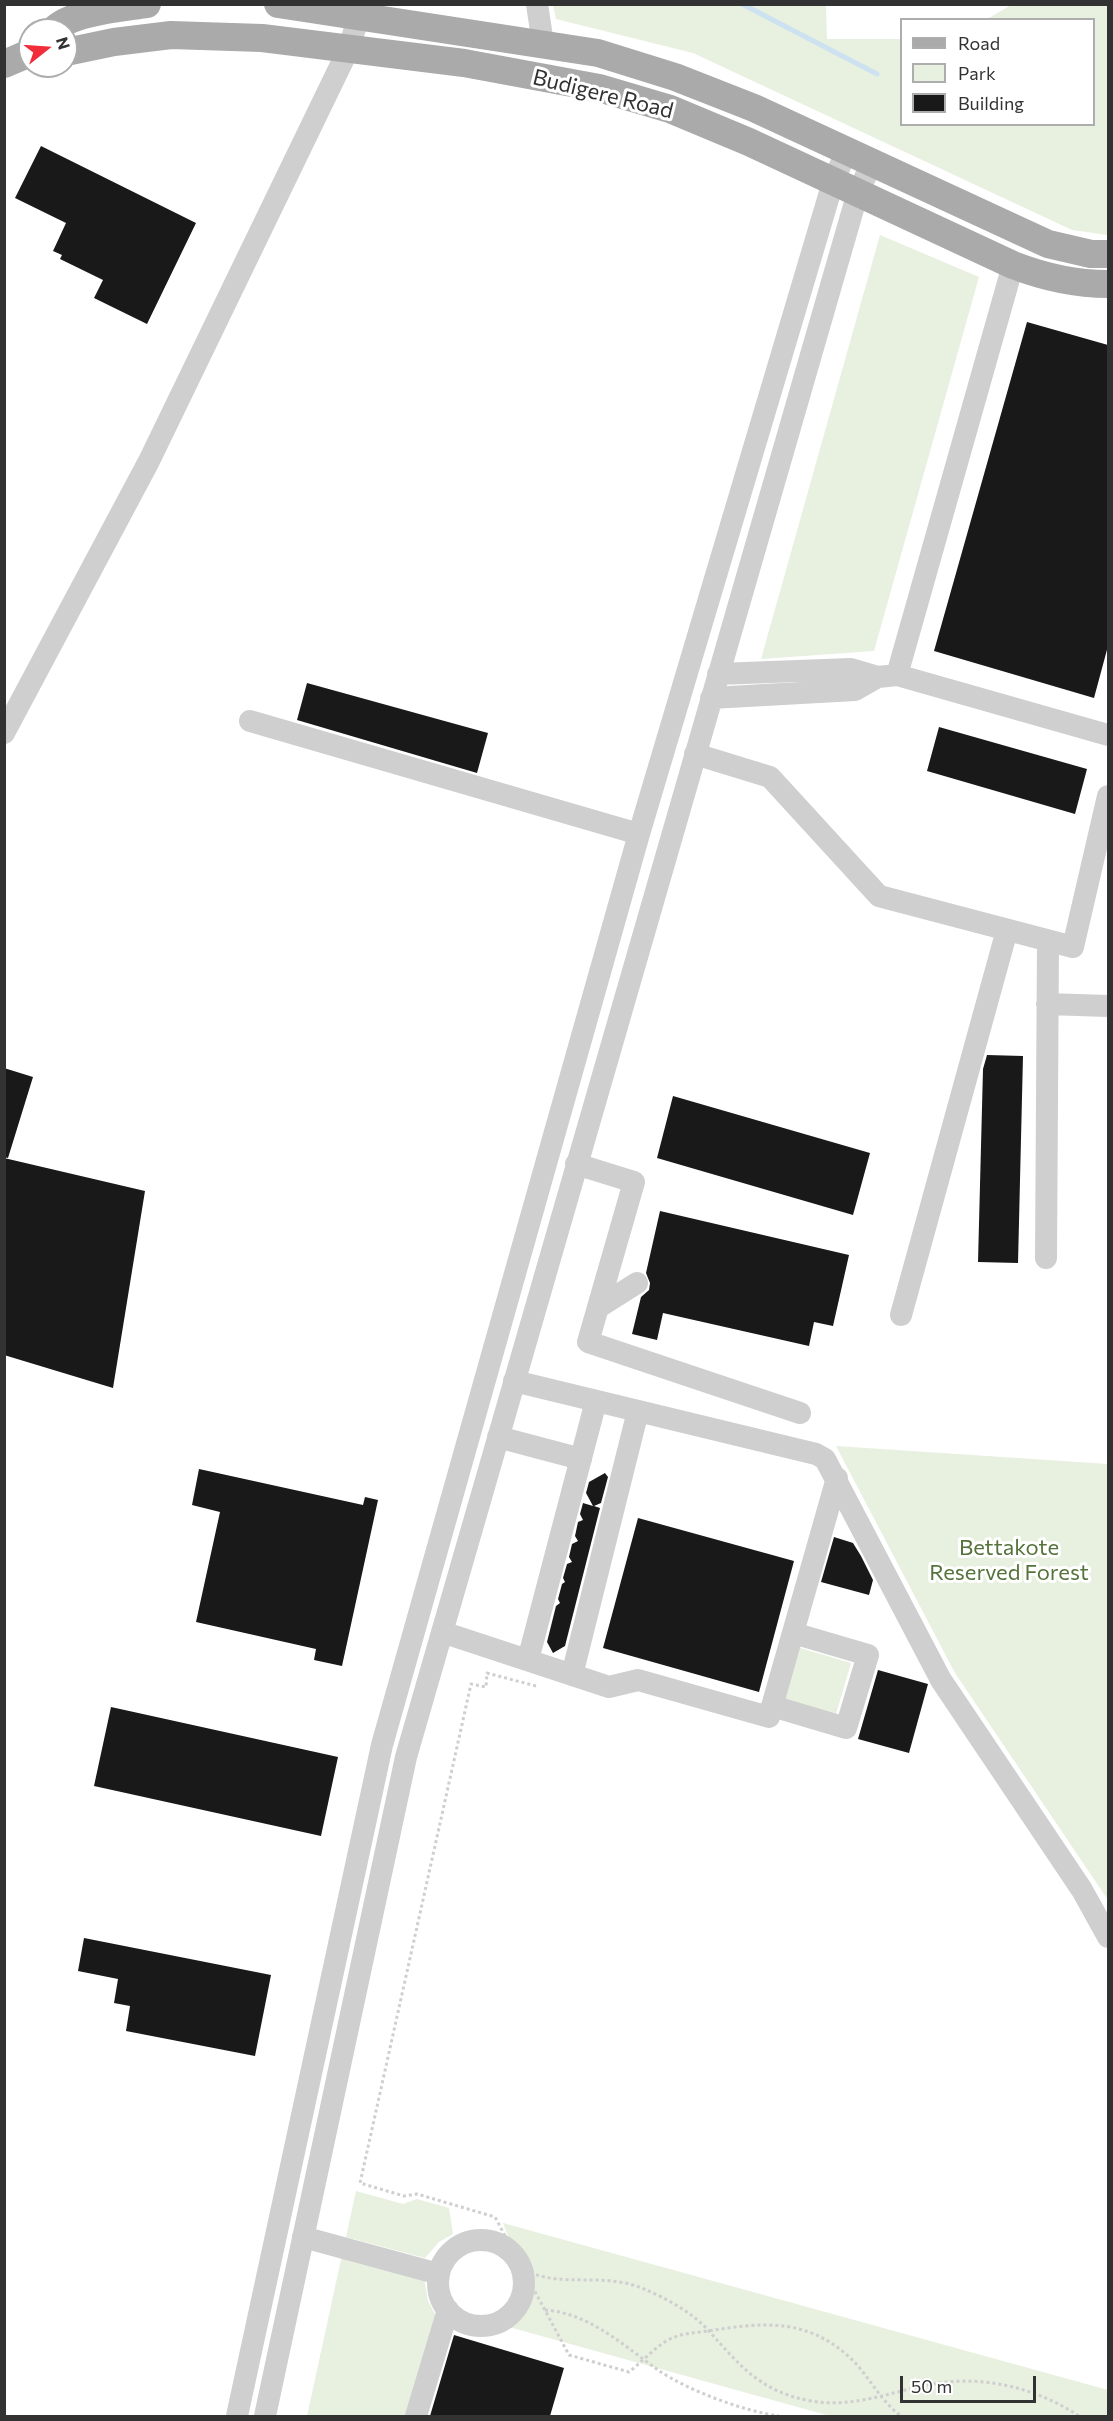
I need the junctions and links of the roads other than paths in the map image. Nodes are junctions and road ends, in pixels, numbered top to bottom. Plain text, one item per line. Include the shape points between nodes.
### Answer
1 (147, 4) edge
2 (278, 4) edge
3 (537, 4) edge
4 (359, 15) junction
5 (78, 18) edge
6 (543, 44) junction
7 (349, 48) junction
8 (78, 50) edge
9 (18, 58) edge
10 (4, 64) edge
11 (847, 151) junction
12 (872, 163) junction
13 (846, 186) junction
14 (1108, 254) edge
15 (1013, 265) junction
16 (1108, 284) edge
17 (718, 674) junction
18 (887, 676) junction
19 (711, 698) junction
20 (250, 721) dead end
21 (4, 733) edge
22 (1108, 735) edge
23 (695, 753) junction
24 (1108, 796) edge
25 (639, 834) junction
26 (1007, 930) junction
27 (1048, 941) junction
28 (1047, 1004) junction
29 (1108, 1006) edge
30 (576, 1164) junction
31 (1046, 1258) dead end
32 (637, 1283) dead end
33 (599, 1306) junction
34 (901, 1316) dead end
35 (514, 1381) junction
36 (596, 1401) junction
37 (638, 1411) junction
38 (800, 1413) dead end
39 (498, 1437) junction
40 (581, 1459) junction
41 (837, 1478) junction
42 (442, 1632) junction
43 (792, 1633) junction
44 (528, 1660) junction
45 (573, 1675) junction
46 (772, 1706) junction
47 (1108, 1937) edge
48 (303, 2237) junction
49 (439, 2274) junction
50 (448, 2310) junction
51 (267, 2414) edge
52 (237, 2416) edge
53 (416, 2416) edge

1 - 5 main road
2 - 4 main road, Budigere Road
3 - 6 street
4 - 6 main road, Budigere Road
4 - 7 street
6 - 11 main road, Budigere Road via 598,53 675,77
7 - 8 main road, Budigere Road via 262,38 171,35
7 - 13 main road, Budigere Road via 464,63 599,88 670,109
7 - 21 street via 149,461
9 - 10 main road
11 - 12 main road, Budigere Road
11 - 13 street
12 - 13 street
12 - 14 main road, Budigere Road via 1048,244
13 - 15 main road, Budigere Road
13 - 17 street
13 - 25 street
15 - 16 main road, Budigere Road via 1039,275
15 - 18 street
17 - 18 street via 851,669
17 - 19 street
18 - 19 street via 855,690
18 - 22 street
19 - 23 street
20 - 25 street
23 - 26 street via 770,777 879,896
23 - 30 street
24 - 27 street via 1073,947
25 - 52 street via 382,1745
26 - 27 street
26 - 34 street
27 - 28 street
28 - 29 street
28 - 31 street
30 - 33 street via 634,1182
30 - 35 street
32 - 33 street
33 - 38 street via 588,1342
35 - 36 street
35 - 39 street
36 - 37 street
36 - 40 street
37 - 41 street via 816,1454 825,1459
37 - 45 street
39 - 40 street
39 - 42 street
40 - 44 street
41 - 43 street
41 - 47 street via 941,1680 1082,1890
42 - 44 street
42 - 48 street via 406,1757
43 - 46 street
43 - 46 street via 867,1655 846,1728
44 - 45 street
45 - 46 street via 609,1687 638,1680 768,1717
48 - 49 street
48 - 51 street
49 - 50 street via 440,2296
49 - 50 street via 448,2255 477,2240 499,2244 516,2258 521,2268 523,2290 519,2302 504,2319 483,2326 471,2325
50 - 53 street

